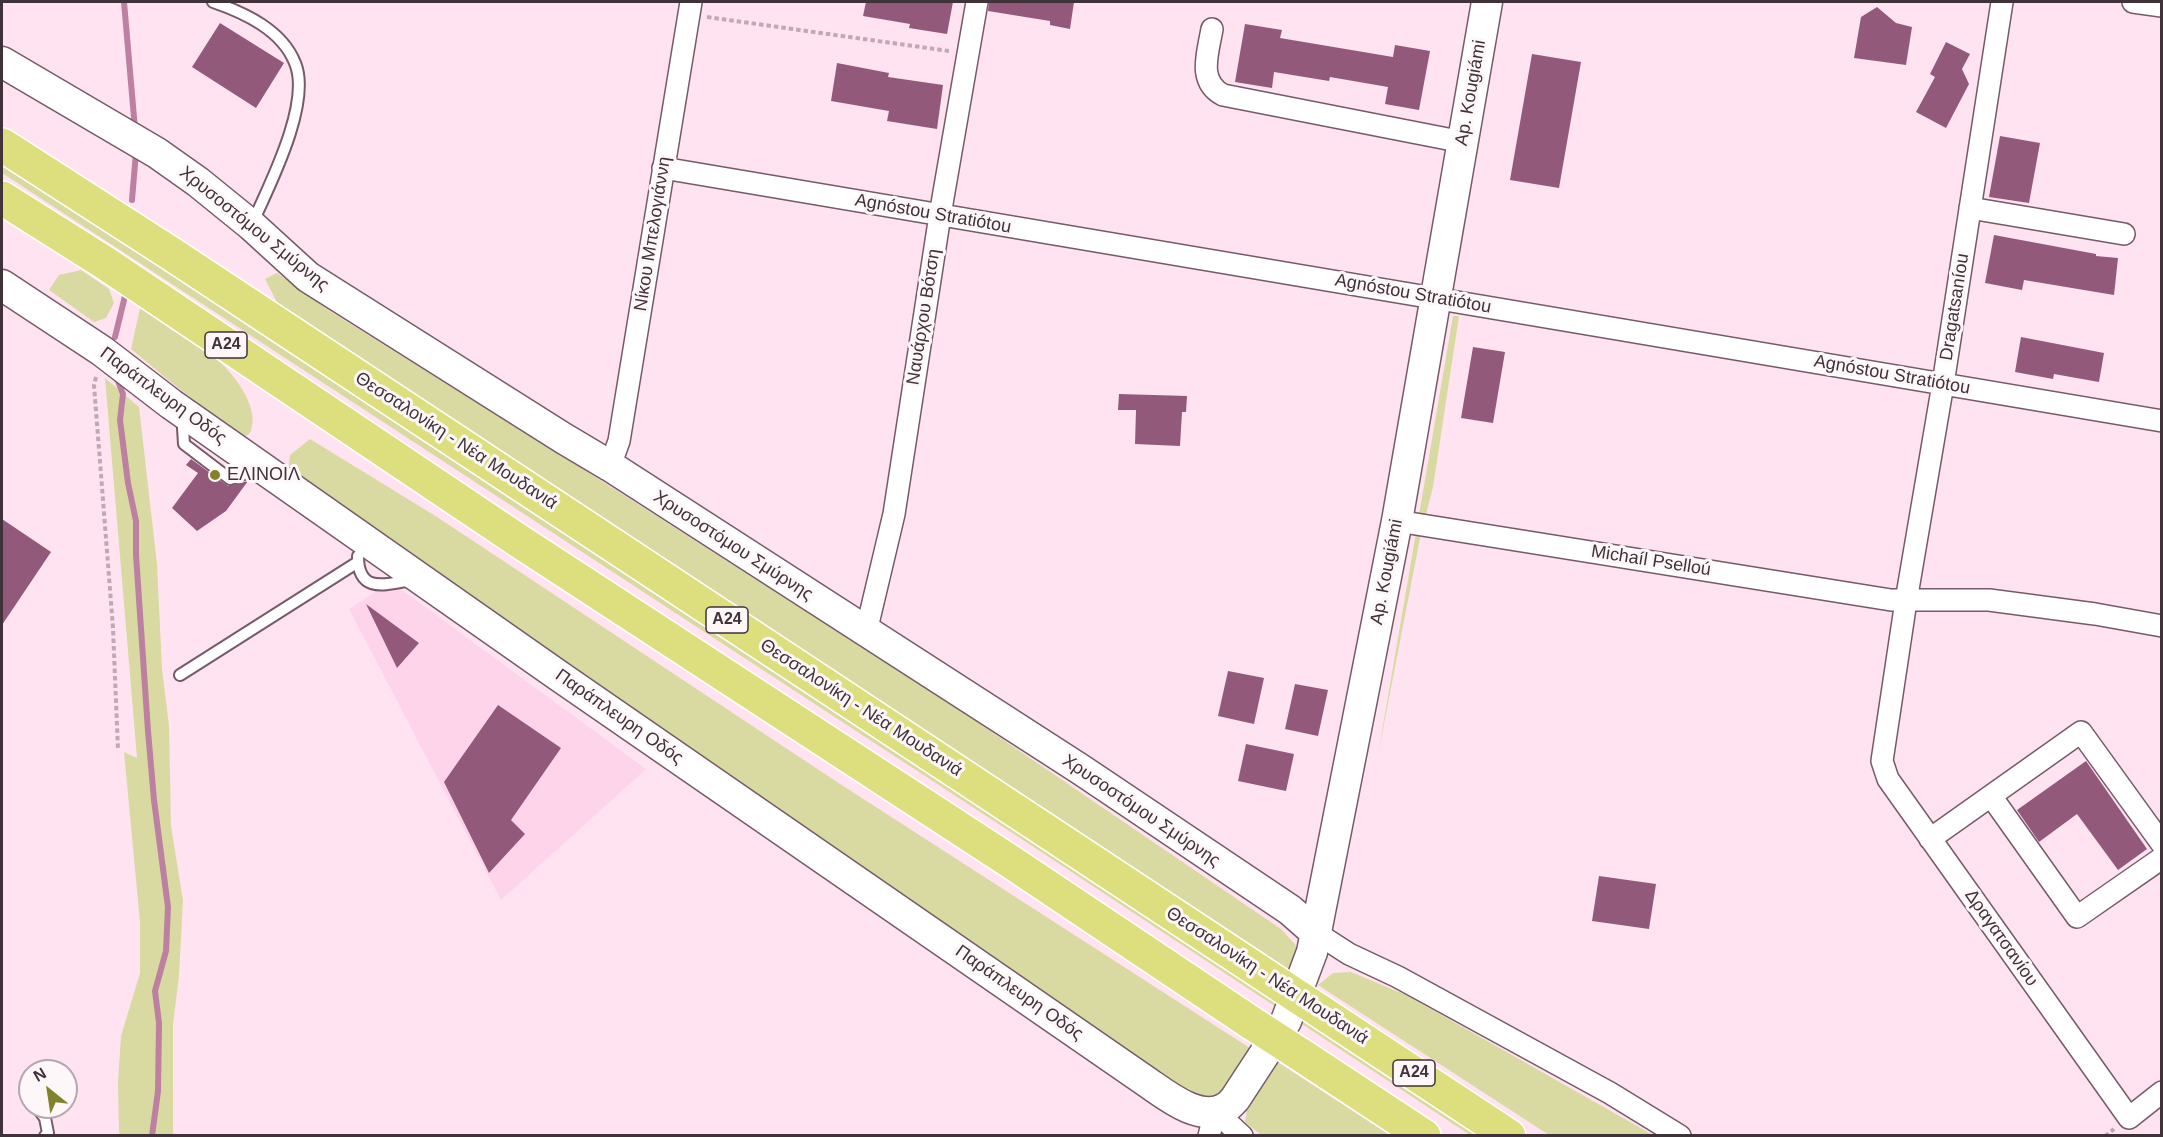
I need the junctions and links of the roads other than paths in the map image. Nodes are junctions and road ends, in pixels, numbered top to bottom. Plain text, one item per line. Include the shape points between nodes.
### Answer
1 (213, 2) edge
2 (977, 2) edge
3 (1486, 2) edge
4 (2002, 2) edge
5 (2133, 2) edge
6 (2162, 6) edge
7 (690, 8) edge
8 (1212, 29) dead end
9 (2, 62) edge
10 (1462, 142) junction
11 (2, 145) edge
12 (663, 168) junction
13 (2, 198) edge
14 (1970, 208) junction
15 (940, 215) junction
16 (251, 225) junction
17 (2124, 234) dead end
18 (3, 289) edge
19 (1435, 298) junction
20 (1943, 384) junction
21 (2162, 421) edge
22 (183, 428) dead end
23 (610, 466) junction
24 (261, 468) junction
25 (1397, 520) junction
26 (358, 548) junction
27 (1906, 601) junction
28 (2162, 626) edge
29 (866, 632) junction
30 (180, 675) dead end
31 (1991, 796) junction
32 (1930, 839) junction
33 (2162, 844) edge
34 (2162, 858) edge
35 (1325, 885) junction
36 (1290, 910) junction
37 (1315, 932) junction
38 (2162, 1092) edge
39 (44, 1119) edge
40 (1212, 1123) edge
41 (45, 1136) edge
42 (1242, 1136) edge
43 (1424, 1136) edge
44 (1509, 1136) edge
45 (1680, 1136) edge

1 - 16 lane via 247,16 279,38 296,64 300,80 286,145
2 - 15 street, Ναυάρχου Βότση
3 - 10 street, Ap. Kougiámi
4 - 14 street, Dragatsaníou
5 - 6 street
7 - 12 street, Νίκου Μπελογιάννη
8 - 10 street via 1206,77 1215,91 1223,95
9 - 16 street, Χρυσοστόμου Σμύρνης via 157,153
10 - 19 street, Ap. Kougiámi
11 - 44 highway, Θεσσαλονίκη - Νέα Μουδανιά / Α24, bridge
12 - 15 street, Agnóstou Stratiótou
12 - 23 street, Νίκου Μπελογιάννη via 619,441
13 - 43 highway, Α24, bridge via 105,262 519,541
14 - 17 street
14 - 20 street, Dragatsaníou
15 - 19 street, Agnóstou Stratiótou
15 - 29 street, Ναυάρχου Βότση via 894,514
16 - 23 street, Χρυσοστόμου Σμύρνης via 308,277
18 - 24 street, Παράπλευρη Οδός via 102,351
19 - 20 street, Agnóstou Stratiótou
19 - 25 street, Ap. Kougiámi
20 - 21 street, Agnóstou Stratiótou
20 - 27 street, Dragatsaníou
22 - 24 lane via 184,444 230,480
23 - 29 street, Χρυσοστόμου Σμύρνης
24 - 26 street, Παράπλευρη Οδός
25 - 27 street, Michaíl Pselloú
25 - 35 street, Ap. Kougiámi
26 - 30 lane
26 - 40 street, Παράπλευρη Οδός via 420,579
27 - 28 street, Michaíl Pselloú via 1989,600
27 - 32 street, Dragatsaníou via 1882,761 1888,779
29 - 36 street, Χρυσοστόμου Σμύρνης
31 - 32 street
31 - 33 street via 2081,732
31 - 34 street via 2077,917
32 - 38 street, Δραγατσανίου via 2128,1118
35 - 36 street
35 - 37 street, Ap. Kougiámi
36 - 37 street, Χρυσοστόμου Σμύρνης
37 - 40 street, Ap. Kougiámi via 1312,952 1286,1021 1235,1099
37 - 45 street via 1349,954 1610,1093
39 - 41 lane via 48,1126
40 - 42 street

